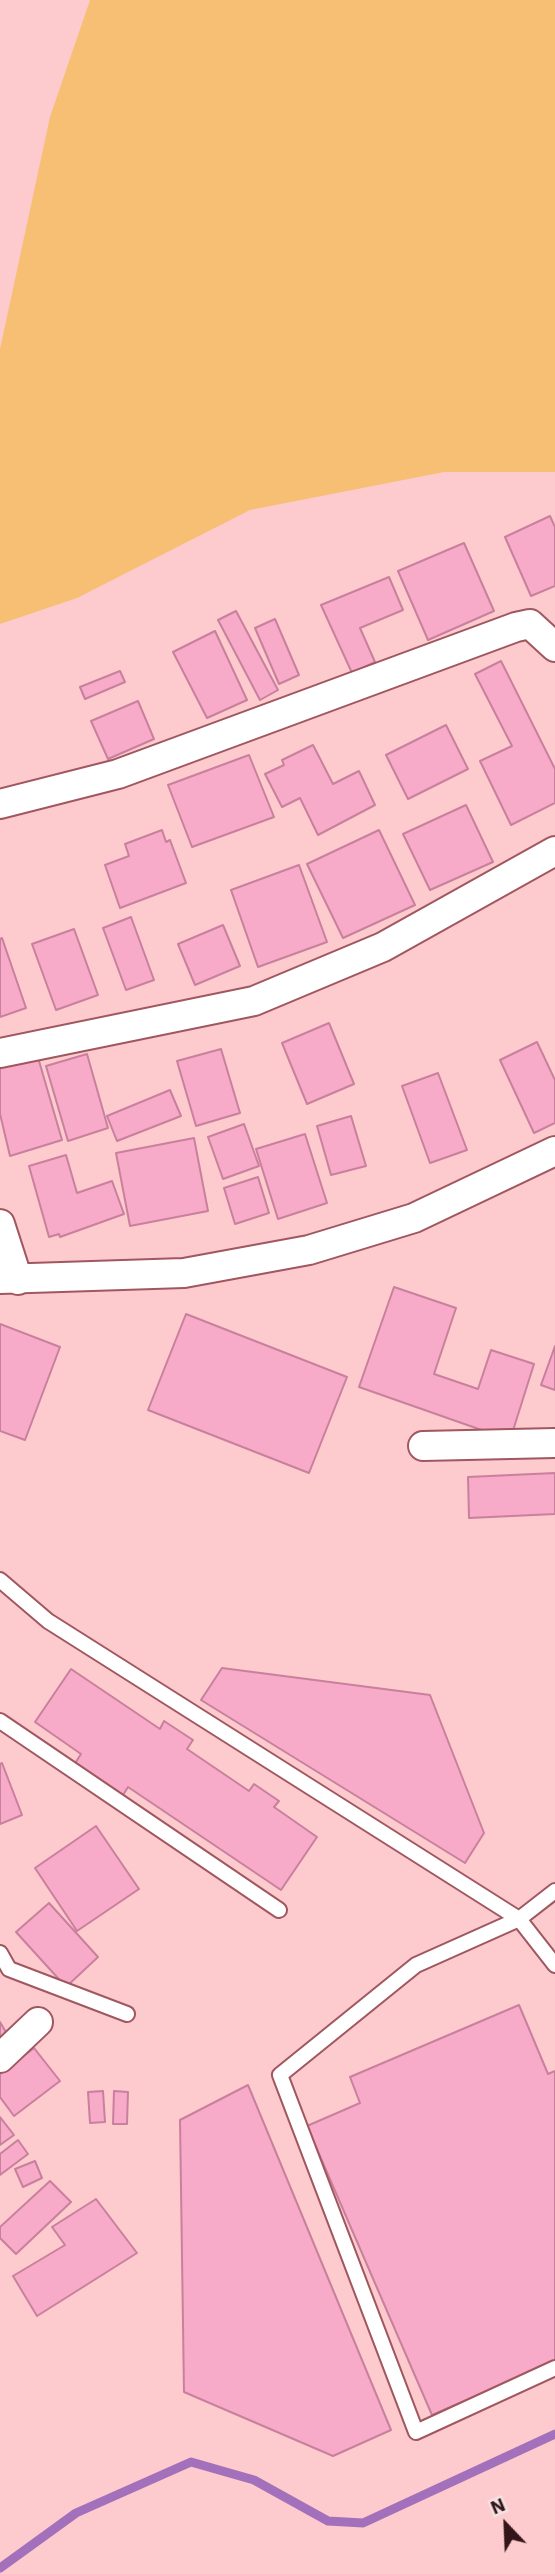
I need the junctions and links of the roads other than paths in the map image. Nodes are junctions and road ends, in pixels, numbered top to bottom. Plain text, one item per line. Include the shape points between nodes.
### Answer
1 (555, 647) edge
2 (0, 804) edge
3 (555, 850) edge
4 (0, 1053) edge
5 (555, 1151) edge
6 (0, 1224) edge
7 (9, 1279) edge
8 (555, 1443) edge
9 (423, 1446) dead end
10 (0, 1580) edge
11 (0, 1721) edge
12 (555, 1891) edge
13 (279, 1910) dead end
14 (519, 1919) junction
15 (0, 1953) edge
16 (555, 1965) edge
17 (127, 2014) dead end
18 (38, 2022) dead end
19 (0, 2058) edge
20 (555, 2368) edge

1 - 2 street via 530,624 516,626 118,774
3 - 4 street via 383,947 254,1001
5 - 7 street via 414,1218 309,1250 184,1273
6 - 7 street
8 - 9 street
10 - 14 lane via 48,1621
11 - 13 lane
12 - 14 lane
14 - 16 lane
14 - 20 lane via 416,1965 280,2074 416,2432
15 - 17 lane via 9,1969
18 - 19 street

